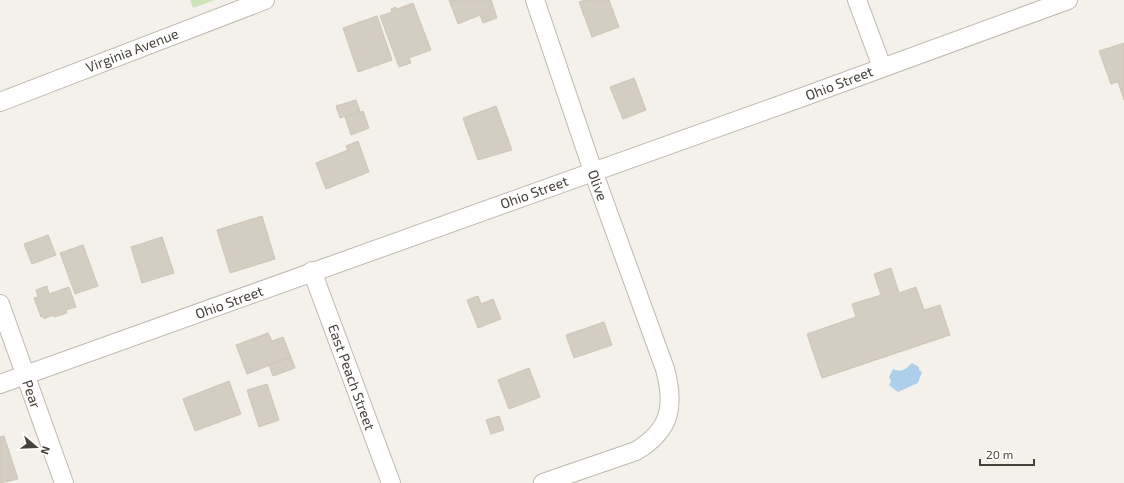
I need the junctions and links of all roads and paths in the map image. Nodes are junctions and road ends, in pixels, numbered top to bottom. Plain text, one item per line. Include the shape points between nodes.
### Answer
1 (265, 0) edge
2 (535, 0) edge
3 (857, 0) edge
4 (1068, 0) edge
5 (882, 67) junction
6 (0, 102) edge
7 (593, 171) junction
8 (312, 272) junction
9 (0, 304) edge
10 (26, 375) junction
11 (0, 384) edge
12 (64, 483) edge
13 (391, 483) edge
14 (543, 483) edge

1 - 6 street, Virginia Avenue
2 - 7 street, Olive
3 - 5 street
4 - 5 street, Ohio Street
5 - 7 street, Ohio Street
7 - 8 street, Ohio Street
7 - 14 street, Olive via 665,369 671,399 669,413 656,437 636,451
8 - 10 street, Ohio Street
8 - 13 street, East Peach Street
9 - 10 street, Pear
10 - 11 street, Ohio Street
10 - 12 street, Pear

